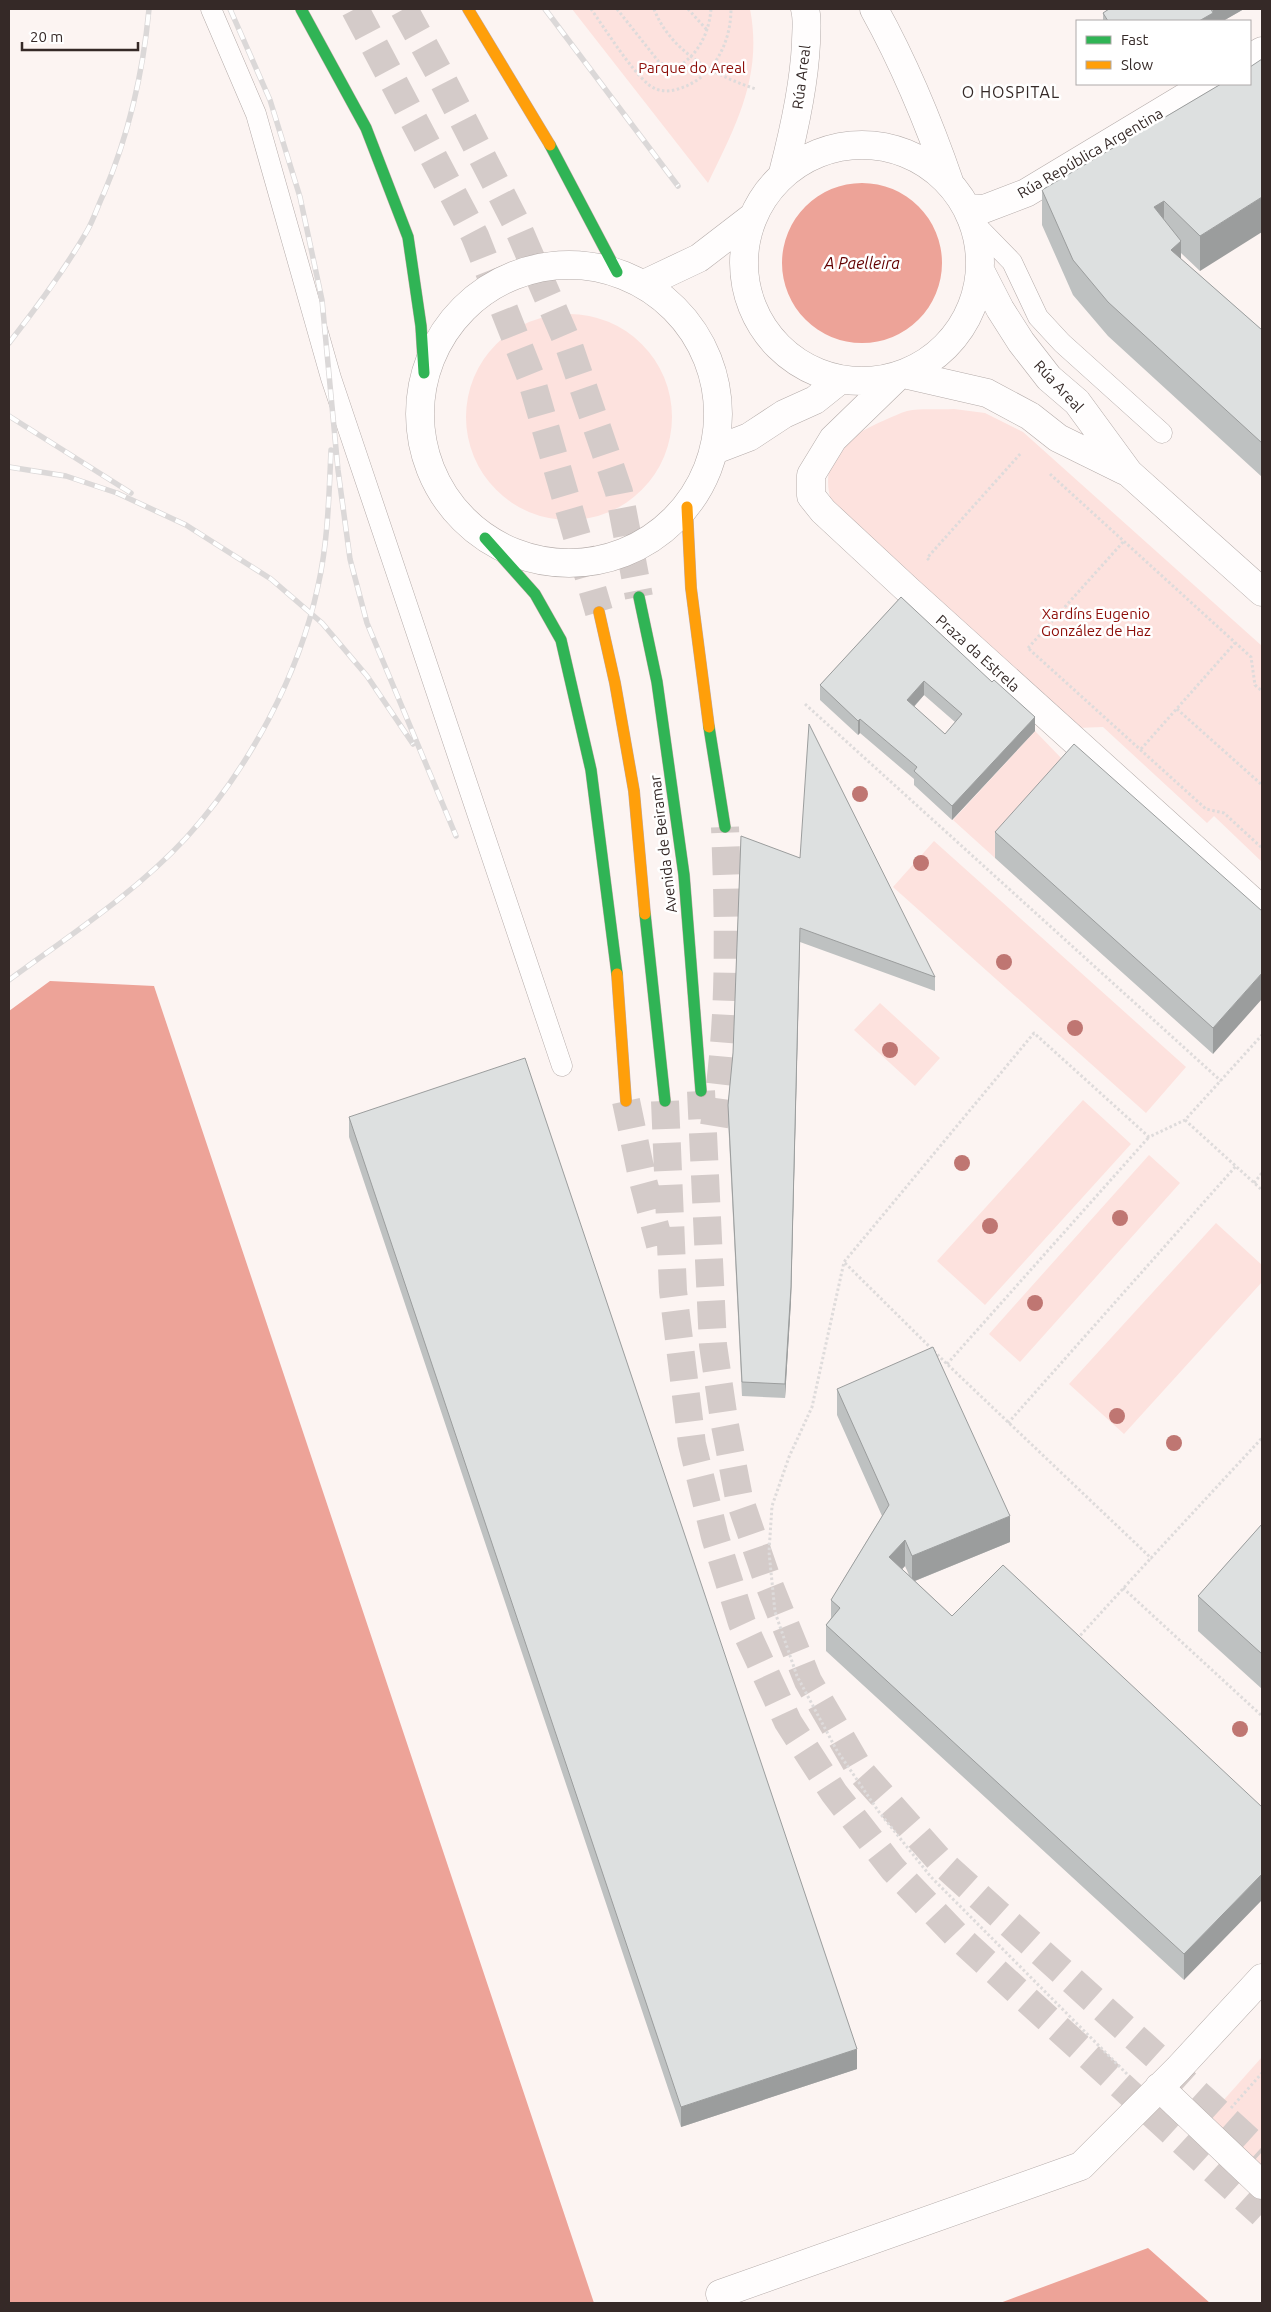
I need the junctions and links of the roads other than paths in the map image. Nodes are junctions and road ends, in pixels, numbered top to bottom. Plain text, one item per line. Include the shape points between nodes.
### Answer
1 (211, 9) edge
2 (301, 9) edge
3 (468, 9) edge
4 (805, 9) edge
5 (874, 9) edge
6 (1262, 51) edge
7 (1251, 57) edge
8 (1205, 85) edge
9 (783, 173) junction
10 (951, 185) junction
11 (972, 217) junction
12 (751, 218) junction
13 (980, 270) junction
14 (617, 272) junction
15 (644, 284) junction
16 (424, 373) junction
17 (901, 375) junction
18 (840, 380) junction
19 (1162, 434) dead end
20 (715, 450) junction
21 (1129, 473) junction
22 (687, 507) junction
23 (485, 538) junction
24 (1262, 592) edge
25 (639, 597) tunnel mouth
26 (599, 612) tunnel mouth
27 (725, 827) tunnel mouth
28 (1262, 910) edge
29 (562, 1066) dead end
30 (701, 1091) tunnel mouth
31 (626, 1101) tunnel mouth
32 (665, 1101) tunnel mouth
33 (1262, 1978) edge
34 (1154, 2092) junction
35 (1262, 2185) edge
36 (720, 2294) dead end

1 - 29 lane via 256,114 331,378
2 - 16 main road via 366,128 408,237 421,326
3 - 14 main road via 542,130
4 - 9 street, Rúa Areal via 805,63 792,141
5 - 10 street via 928,119
6 - 7 street
8 - 11 street, Rúa República Argentina via 1026,193 984,208
9 - 10 street via 813,154 848,145 884,146 918,158
9 - 12 street via 764,194
10 - 11 street
11 - 13 street via 980,251
11 - 19 lane via 1012,262 1038,317
12 - 15 street via 699,258
12 - 18 street via 743,252 745,287 757,320 779,348 807,368
13 - 17 street via 972,308 957,334 937,355
13 - 21 street, Rúa Areal via 1021,342 1049,378 1077,402
14 - 15 street
14 - 16 street via 570,263 521,271 478,294 458,315 445,329
15 - 20 street via 681,315 707,356 719,402
16 - 23 street via 419,419 428,465 451,506
17 - 18 street via 862,382
17 - 21 street, Rúa Areal via 987,393 1030,416 1058,438
17 - 28 street, Praza da Estrela via 833,439 811,475 811,496 908,590
18 - 20 street via 815,400 784,414 749,437
20 - 22 street via 704,480
21 - 24 street, Rúa Areal
22 - 23 street via 655,537 614,557 570,564 525,557
22 - 27 main road via 688,557 699,656
23 - 31 main road via 535,594 561,640 591,770 617,978
25 - 30 main road, Avenida de Beiramar via 657,682 684,876
26 - 32 main road, Avenida de Beiramar via 634,792
33 - 34 street
34 - 35 street
34 - 36 street via 1081,2166

